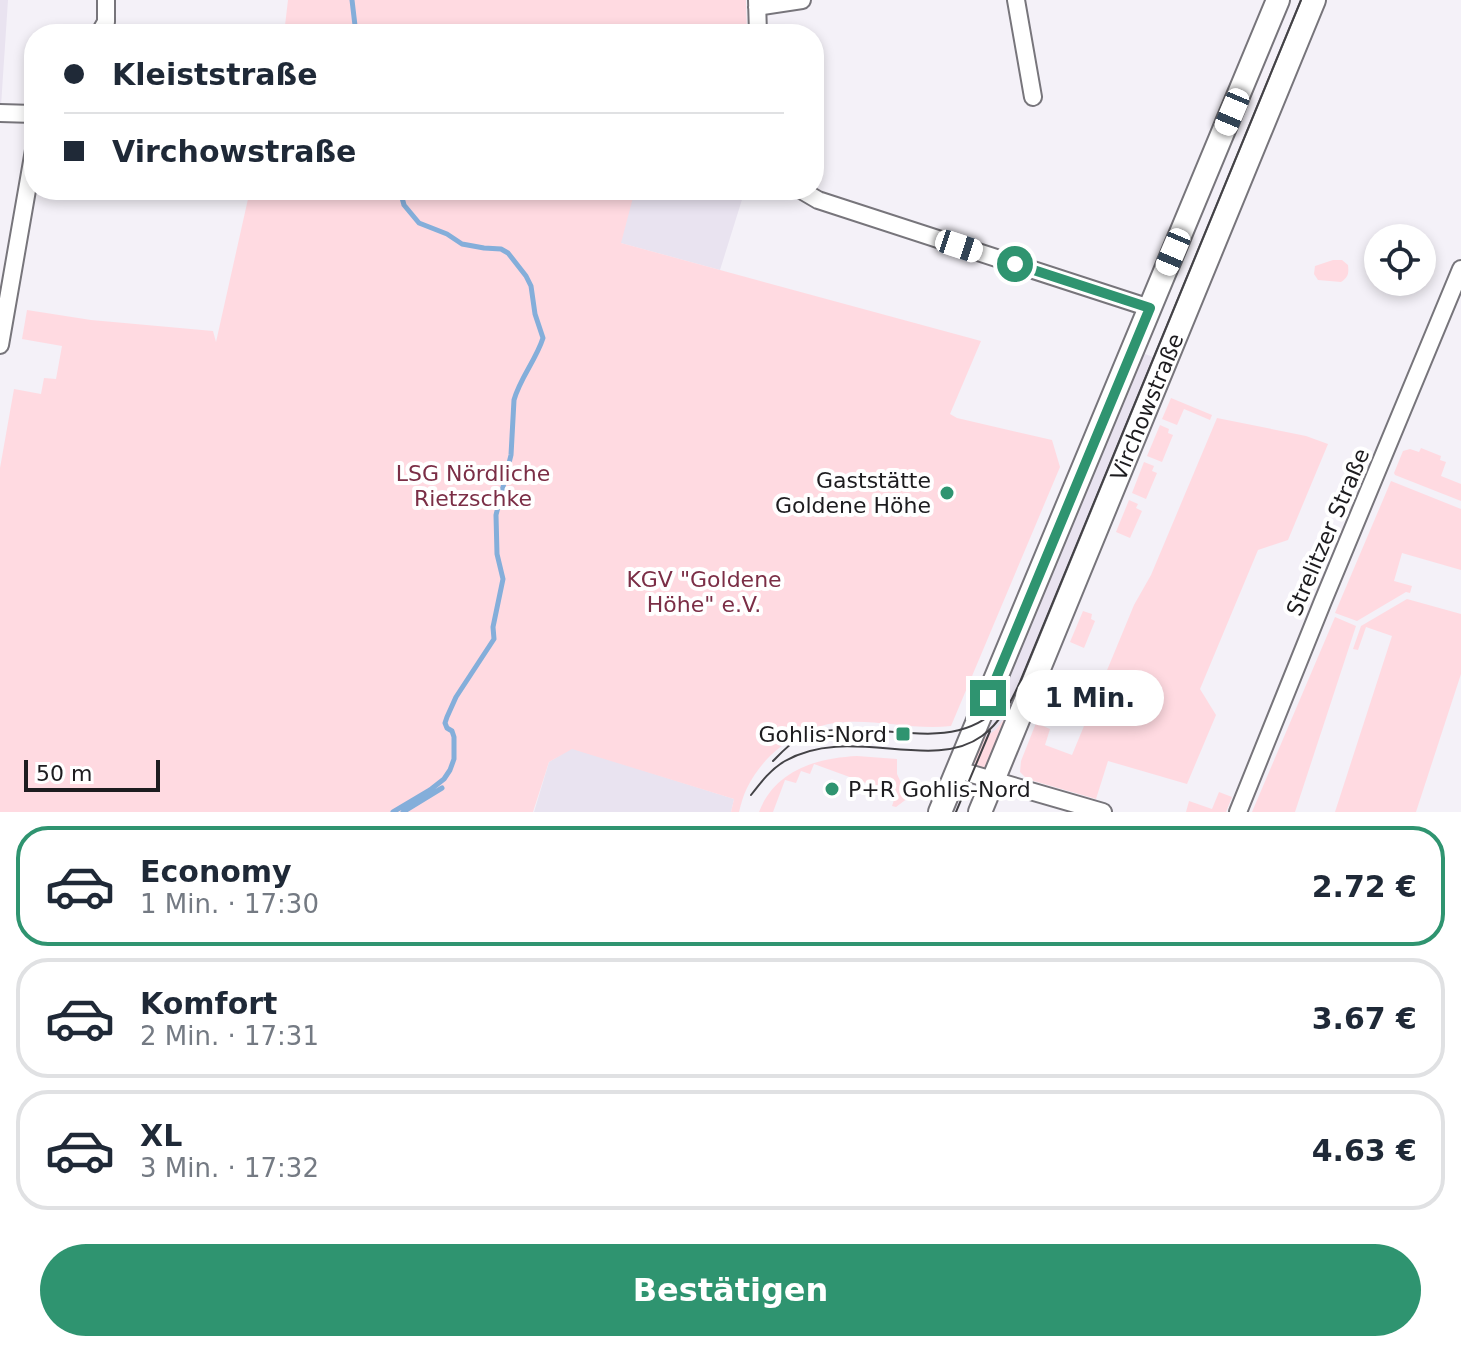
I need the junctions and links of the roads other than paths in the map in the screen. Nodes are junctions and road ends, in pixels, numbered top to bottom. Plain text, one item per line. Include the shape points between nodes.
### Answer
1 (106, 0) edge
2 (802, 0) edge
3 (1016, 0) edge
4 (1278, 0) edge
5 (1314, 0) edge
6 (757, 4) edge
7 (105, 24) edge
8 (758, 24) edge
9 (1033, 97) dead end
10 (0, 113) edge
11 (24, 114) edge
12 (25, 200) edge
13 (818, 200) edge
14 (1461, 269) edge
15 (1150, 308) junction
16 (0, 345) edge
17 (958, 770) junction
18 (992, 781) junction
19 (940, 812) edge
20 (980, 812) edge
21 (1103, 812) edge
22 (1238, 812) edge

1 - 7 street
2 - 6 street
3 - 9 street
4 - 15 main road, Virchowstraße
5 - 18 main road, Virchowstraße
6 - 8 street
10 - 11 street
12 - 16 street
13 - 15 street
14 - 22 street, Strelitzer Straße
15 - 17 main road, Virchowstraße
17 - 18 street
17 - 19 main road, Virchowstraße
18 - 20 main road, Virchowstraße
18 - 21 street

